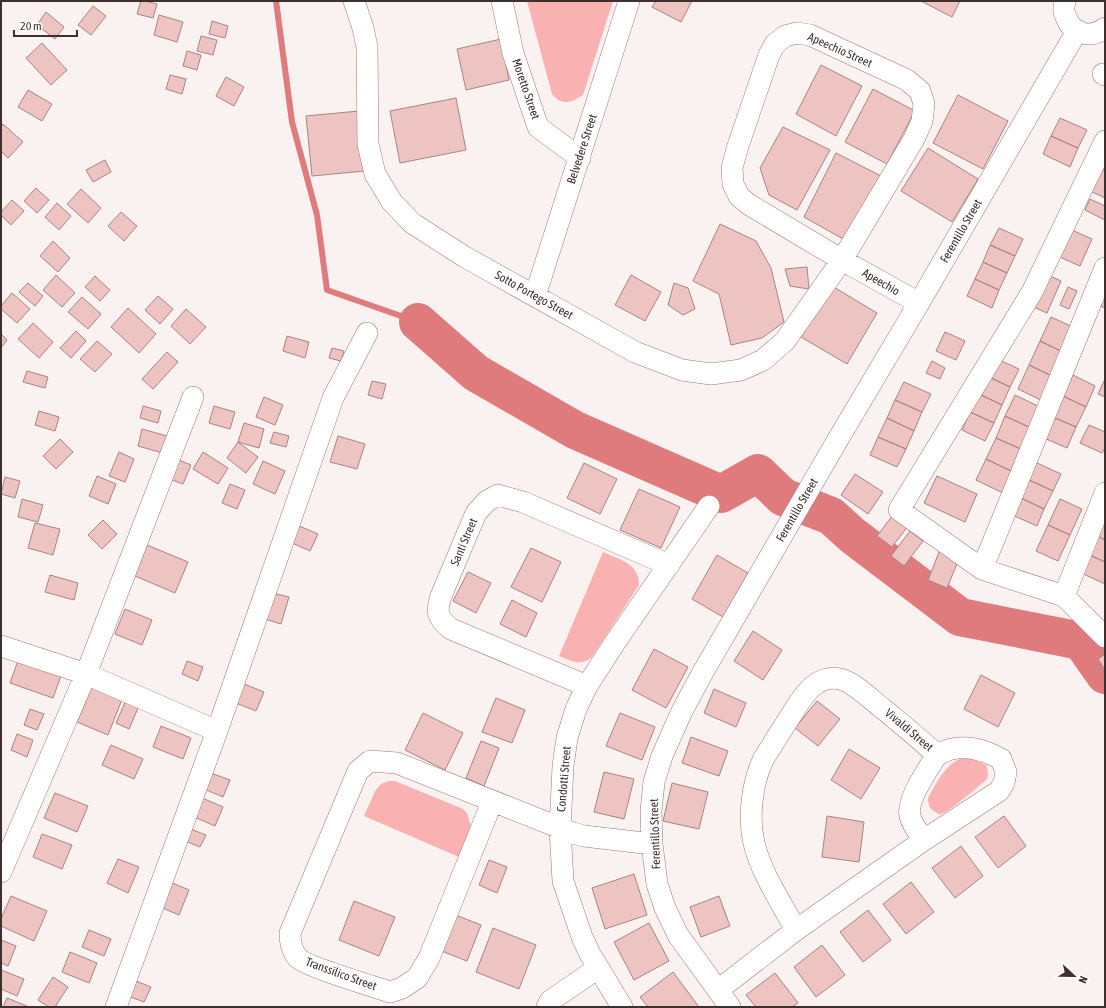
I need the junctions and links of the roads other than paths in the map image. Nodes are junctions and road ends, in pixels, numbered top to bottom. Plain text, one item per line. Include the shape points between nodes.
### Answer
1 (354, 1) edge
2 (502, 1) edge
3 (629, 1) edge
4 (1065, 1) edge
5 (1105, 28) edge
6 (1077, 31) junction
7 (1105, 141) edge
8 (580, 158) junction
9 (842, 260) junction
10 (1105, 268) edge
11 (535, 296) junction
12 (919, 304) junction
13 (367, 333) dead end
14 (193, 397) dead end
15 (1105, 493) edge
16 (709, 506) dead end
17 (669, 565) junction
18 (982, 569) junction
19 (1064, 596) junction
20 (1105, 637) edge
21 (1, 646) edge
22 (86, 674) junction
23 (587, 686) junction
24 (217, 731) junction
25 (937, 754) junction
26 (492, 802) junction
27 (560, 829) junction
28 (924, 840) junction
29 (652, 844) junction
30 (1, 872) edge
31 (796, 930) junction
32 (598, 968) junction
33 (724, 999) edge
34 (116, 1007) edge
35 (547, 1007) edge
36 (622, 1007) edge

1 - 11 street, Sotto Portego Street via 367,47 368,144 375,174 392,202 412,223 464,257
2 - 8 street, Moretto Street via 513,53 538,127
3 - 8 street, Belvedere Street
4 - 6 street via 1064,10 1068,23
5 - 6 street via 1088,34
6 - 12 street, Ferentillo Street
7 - 18 street via 1032,292 898,510
8 - 11 street, Belvedere Street
9 - 9 street, Apeechio Street via 748,204 739,196 733,184 732,168 737,149 770,55 775,44 785,36 797,33 810,35 907,80 920,91 924,104 922,121 914,139
9 - 11 street, Sotto Portego Street via 785,341 763,360 742,370 711,374 682,370 635,352
9 - 12 street, Apeechio
10 - 18 street
12 - 29 street, Ferentillo Street via 820,470 682,711 662,756 654,782 651,811
13 - 24 street via 333,398
14 - 22 street
15 - 19 street
16 - 17 street, Condotti Street
17 - 23 street, Condotti Street
17 - 23 street, Santi Street via 509,497 498,495 476,513 441,596 438,616 451,628
18 - 19 street
19 - 20 street
21 - 22 street
22 - 24 street
22 - 30 street
23 - 27 street, Condotti Street via 576,709 567,738
24 - 34 street
25 - 28 street via 911,801 910,815 913,824
25 - 28 street, Vivaldi Street via 968,747 1001,759 1006,772 999,791
25 - 31 street, Vivaldi Street via 855,686 840,679 828,678 814,684 804,694 763,759 752,805 754,842 760,861
26 - 26 street, Transsilico Street via 397,763 370,761 358,771 290,933 291,947 298,958 311,965 390,992 417,978 429,958
26 - 27 street, Transsilico Street
27 - 29 street, Transsilico Street via 584,836
27 - 32 street, Condotti Street via 563,881 582,937
28 - 31 street, Vivaldi Street
29 - 33 street, Ferentillo Street via 657,884 665,908 678,935
31 - 33 street, Vivaldi Street
32 - 35 street via 550,1001
32 - 36 street, Condotti Street

